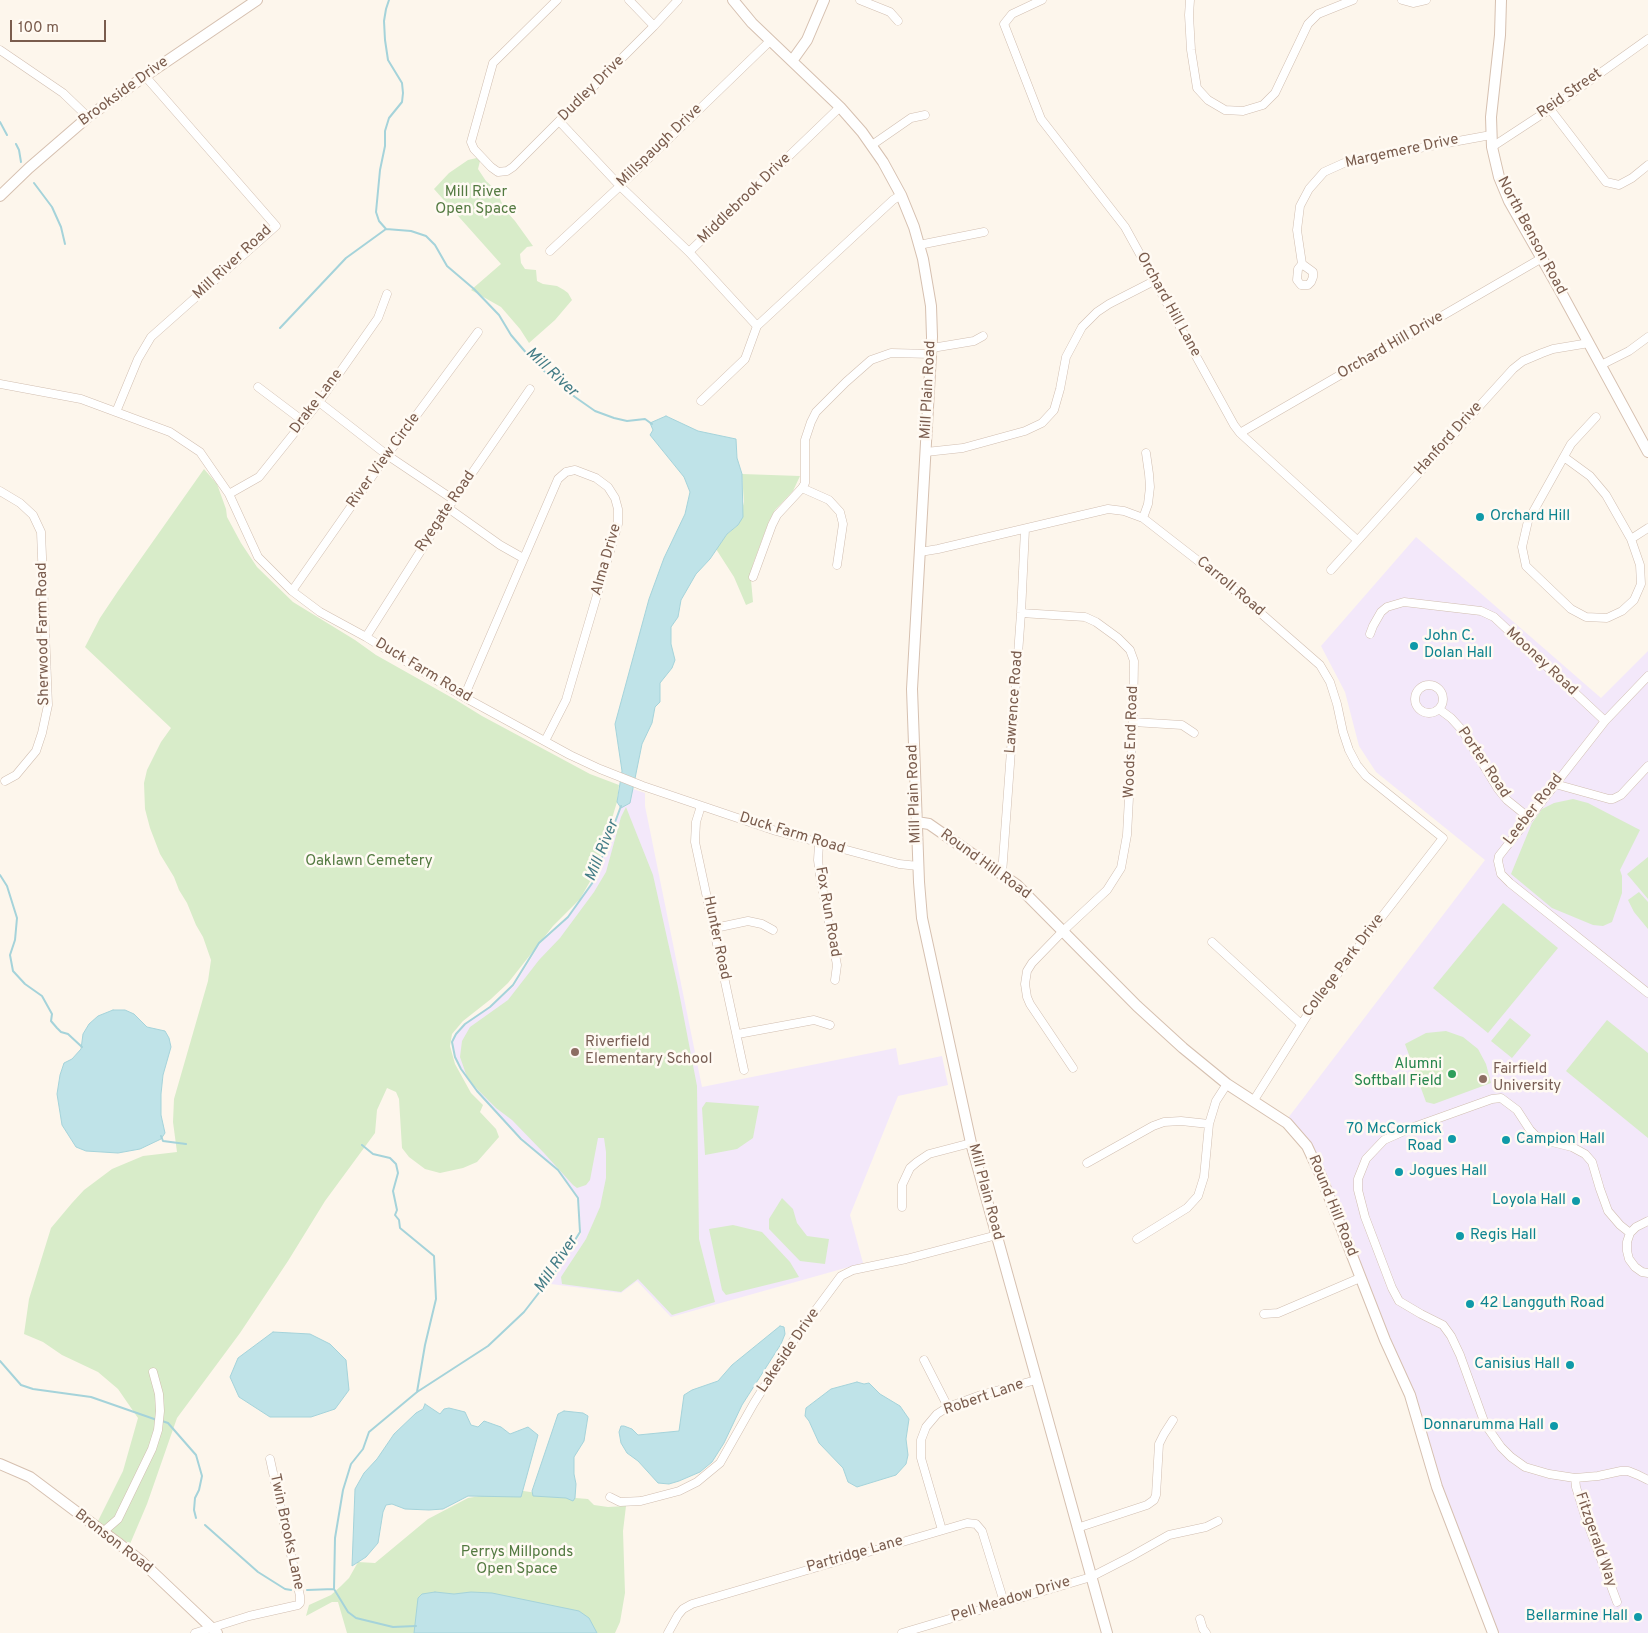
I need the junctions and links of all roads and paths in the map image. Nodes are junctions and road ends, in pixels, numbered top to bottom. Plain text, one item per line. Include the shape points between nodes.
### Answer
1 (257, 0) edge
2 (557, 0) edge
3 (630, 0) edge
4 (678, 0) edge
5 (733, 0) edge
6 (824, 0) edge
7 (860, 0) edge
8 (1042, 0) edge
9 (1190, 0) edge
10 (1353, 0) edge
11 (1402, 0) edge
12 (1426, 0) edge
13 (1500, 0) edge
14 (898, 21) dead end
15 (654, 26) junction
16 (1648, 39) edge
17 (770, 41) junction
18 (0, 50) edge
19 (792, 61) junction
20 (144, 76) junction
21 (840, 107) junction
22 (1550, 108) junction
23 (925, 115) dead end
24 (88, 117) junction
25 (560, 121) junction
26 (1491, 135) junction
27 (872, 145) junction
28 (1492, 147) junction
29 (1648, 165) edge
30 (620, 186) junction
31 (901, 195) junction
32 (0, 196) edge
33 (984, 232) dead end
34 (919, 245) junction
35 (550, 251) dead end
36 (689, 252) junction
37 (1542, 258) junction
38 (1302, 264) dead end
39 (1154, 281) junction
40 (387, 294) dead end
41 (757, 326) junction
42 (478, 332) dead end
43 (983, 336) dead end
44 (1648, 337) edge
45 (1589, 343) junction
46 (932, 351) junction
47 (1601, 365) junction
48 (0, 384) edge
49 (258, 387) dead end
50 (530, 389) dead end
51 (701, 401) dead end
52 (318, 402) junction
53 (116, 412) junction
54 (1596, 417) dead end
55 (303, 422) junction
56 (1240, 433) junction
57 (926, 452) junction
58 (1648, 452) edge
59 (1146, 453) dead end
60 (387, 454) junction
61 (1564, 457) junction
62 (802, 488) junction
63 (0, 491) edge
64 (229, 494) junction
65 (454, 500) junction
66 (448, 508) junction
67 (1144, 518) junction
68 (1648, 528) edge
69 (1025, 529) junction
70 (1631, 538) junction
71 (1357, 540) junction
72 (920, 552) junction
73 (523, 558) junction
74 (837, 565) dead end
75 (1331, 570) dead end
76 (753, 577) dead end
77 (292, 592) junction
78 (1021, 613) junction
79 (1370, 634) dead end
80 (366, 637) junction
81 (1648, 676) edge
82 (464, 697) junction
83 (1439, 709) dead end
84 (1605, 721) junction
85 (1133, 722) junction
86 (1194, 733) dead end
87 (545, 741) junction
88 (1648, 766) edge
89 (5, 780) dead end
90 (1555, 784) junction
91 (701, 806) junction
92 (1528, 818) junction
93 (917, 822) junction
94 (1444, 838) joint
95 (819, 844) junction
96 (918, 866) junction
97 (1002, 874) junction
98 (715, 928) junction
99 (773, 930) dead end
100 (1063, 931) junction
101 (1212, 942) dead end
102 (835, 980) dead end
103 (1648, 993) edge
104 (1301, 1024) junction
105 (830, 1025) dead end
106 (738, 1034) junction
107 (1073, 1068) dead end
108 (744, 1070) dead end
109 (1227, 1084) junction
110 (1254, 1100) junction
111 (1208, 1124) junction
112 (972, 1143) junction
113 (1087, 1163) dead end
114 (902, 1207) dead end
115 (1648, 1222) edge
116 (1630, 1233) junction
117 (996, 1234) junction
118 (1137, 1239) dead end
119 (1648, 1273) edge
120 (1360, 1278) junction
121 (1264, 1314) dead end
122 (924, 1360) dead end
123 (153, 1372) dead end
124 (1036, 1380) junction
125 (948, 1407) junction
126 (1173, 1420) dead end
127 (270, 1459) dead end
128 (0, 1464) edge
129 (1575, 1478) junction
130 (1648, 1480) edge
131 (610, 1497) dead end
132 (1218, 1521) dead end
133 (1078, 1528) junction
134 (942, 1530) junction
135 (107, 1535) junction
136 (1091, 1577) junction
137 (1004, 1602) junction
138 (1617, 1602) dead end
139 (1200, 1619) dead end
140 (214, 1630) edge
141 (922, 1630) edge
142 (195, 1633) edge
143 (668, 1633) edge
144 (902, 1633) edge
145 (1107, 1633) edge
146 (1206, 1633) edge
147 (1493, 1633) edge

1 - 20 main road, Brookside Drive
2 - 25 street, Dudley Drive via 493,63 471,142 490,168 507,171
3 - 15 street
4 - 15 street, Dudley Drive
5 - 17 main road, Mill Plain Road
6 - 19 main road via 807,40
7 - 14 street via 890,12
8 - 39 street, Orchard Hill Lane via 1012,14 1004,24 1011,45 1041,119 1125,226
9 - 10 street via 1191,50 1197,88 1208,100 1225,110 1244,112 1263,105 1275,93 1308,24 1318,14
11 - 12 street
13 - 26 main road, North Benson Road
15 - 25 street, Dudley Drive
16 - 22 street, Reid Street
17 - 19 main road, Mill Plain Road
17 - 30 street, Millspaugh Drive
18 - 24 street via 63,92
19 - 21 main road, Mill Plain Road
20 - 24 main road, Brookside Drive
20 - 53 street, Mill River Road via 276,226 151,337
21 - 27 main road, Mill Plain Road
21 - 36 street, Middlebrook Drive
22 - 28 street, Reid Street
22 - 29 street via 1606,182 1618,184
23 - 27 street via 911,118
24 - 32 main road, Brookside Drive
25 - 30 street
26 - 28 main road, North Benson Road
26 - 38 street, Margemere Drive via 1354,160 1324,172 1300,206 1297,230
27 - 31 main road, Mill Plain Road
28 - 37 main road, North Benson Road via 1501,184
30 - 35 street, Millspaugh Drive
30 - 36 street
31 - 34 main road, Mill Plain Road
31 - 41 street
33 - 34 street
34 - 46 main road, Mill Plain Road via 931,306
36 - 41 street, Middlebrook Drive
37 - 45 main road, North Benson Road
37 - 56 street, Orchard Hill Drive
39 - 56 street, Orchard Hill Lane
39 - 57 street via 1109,304 1082,327 1066,357 1054,410 1042,424 963,448
40 - 52 street, Drake Lane via 378,318
41 - 51 street via 745,359
42 - 60 street, River View Circle
43 - 46 street
44 - 47 street
45 - 47 main road, North Benson Road
45 - 71 street, Hanford Drive via 1553,349 1513,368
46 - 57 main road, Mill Plain Road
46 - 62 street via 878,356 822,405 811,422 806,440 806,472
47 - 58 main road, North Benson Road
48 - 53 street, Duck Farm Road via 80,399
49 - 55 street
50 - 65 street, Ryegate Road
52 - 55 street, Drake Lane
52 - 60 street
53 - 64 street, Duck Farm Road via 170,432 200,452
54 - 61 street via 1571,444
55 - 64 street, Drake Lane via 259,477
56 - 71 street, Orchard Hill Lane
57 - 72 main road, Mill Plain Road
59 - 67 street via 1150,487
60 - 65 street
60 - 77 street, River View Circle
61 - 70 street via 1590,476
61 - 70 street via 1528,521 1522,547 1526,566 1571,609 1586,617 1607,618 1634,600 1641,584 1640,564
62 - 74 street via 828,500 840,512 843,524
62 - 76 street via 777,515
63 - 89 street, Sherwood Farm Road via 20,502 33,515 41,532 48,689 48,705 36,751 16,775
64 - 77 street, Duck Farm Road via 258,557
65 - 66 street, Ryegate Road
66 - 73 street
66 - 80 street, Ryegate Road
67 - 69 street, Carroll Road via 1108,509
67 - 94 street, Carroll Road via 1224,581 1320,665 1330,682 1342,732 1357,765 1366,776
68 - 70 street
69 - 72 street, Carroll Road
69 - 78 street, Lawrence Road
71 - 75 street, Hanford Drive
72 - 93 main road, Mill Plain Road via 912,689
73 - 82 street, Alma Drive
73 - 87 street, Alma Drive via 562,475 579,470 604,483 610,490 617,504 618,524 566,700
77 - 80 street, Duck Farm Road via 320,612
78 - 85 street, Woods End Road via 1085,617 1118,638 1130,650 1134,661
78 - 97 street, Lawrence Road
79 - 84 street, Mooney Road via 1381,612 1404,602 1481,611 1494,617
80 - 82 street, Duck Farm Road
81 - 84 street, Leeber Road
82 - 87 street, Duck Farm Road
83 - 92 street, Porter Road via 1462,730 1498,789
84 - 90 street, Leeber Road
85 - 86 street via 1182,725
85 - 100 street, Woods End Road via 1127,834 1121,868 1108,890
87 - 91 street, Duck Farm Road via 611,774
88 - 90 street via 1621,795 1613,799
90 - 92 street, Leeber Road
91 - 95 street, Duck Farm Road
91 - 98 street, Hunter Road via 695,842
92 - 103 street, Leeber Road via 1498,856 1501,874
93 - 96 main road, Mill Plain Road
93 - 97 main road, Round Hill Road via 929,824
94 - 104 street, College Park Drive
95 - 96 street, Duck Farm Road
95 - 102 street, Fox Run Road via 820,876 837,965
96 - 112 main road, Mill Plain Road via 925,936
97 - 100 main road, Round Hill Road via 1026,892
98 - 99 street via 748,921
98 - 106 street, Hunter Road
100 - 107 street, Woods End Road via 1032,963 1027,971 1025,990 1030,1004
100 - 109 main road, Round Hill Road via 1137,1006
101 - 104 street
104 - 110 street, College Park Drive
105 - 106 street via 814,1020
106 - 108 street, Hunter Road
109 - 110 main road, Round Hill Road
109 - 111 street via 1216,1101
110 - 120 main road, Round Hill Road via 1287,1123 1307,1146 1322,1176
111 - 113 street via 1164,1122
111 - 118 street via 1204,1177 1198,1196 1187,1208
112 - 114 street via 929,1154 910,1168 902,1185
112 - 117 main road, Mill Plain Road
115 - 116 street
116 - 119 street via 1627,1242 1629,1259 1635,1267
116 - 129 street via 1608,1211 1592,1162 1586,1154 1536,1136 1517,1110 1501,1098 1492,1098 1384,1140 1366,1159 1358,1179 1364,1217 1392,1288 1400,1301 1444,1324 1492,1435 1524,1467
117 - 124 main road, Mill Plain Road
117 - 131 street, Lakeside Drive via 853,1270 841,1276 796,1338 720,1462 697,1482 678,1491 641,1501 620,1502
120 - 121 street via 1278,1313
120 - 147 main road, Round Hill Road via 1410,1395 1437,1487
122 - 125 street
123 - 135 street via 159,1394 159,1416 152,1449
124 - 125 street, Robert Lane
124 - 133 main road, Mill Plain Road
125 - 134 street, Robert Lane via 931,1420 920,1446
126 - 133 street via 1159,1444 1154,1500
127 - 140 street, Twin Brooks Lane via 300,1603 250,1616
128 - 135 main road, Bronson Road via 30,1477
129 - 130 street via 1620,1471
129 - 138 street, Fitzgerald Way via 1585,1516
132 - 136 street, Pell Meadow Drive via 1169,1535
133 - 136 main road, Mill Plain Road
134 - 137 street, Partridge Lane via 967,1523 979,1526
134 - 143 street, Partridge Lane via 692,1604 678,1615
135 - 140 main road, Bronson Road via 142,1562
136 - 137 street, Pell Meadow Drive
136 - 145 main road, Mill Plain Road
137 - 141 street, Pell Meadow Drive
139 - 146 street
140 - 142 street
141 - 144 street, Pell Meadow Drive

